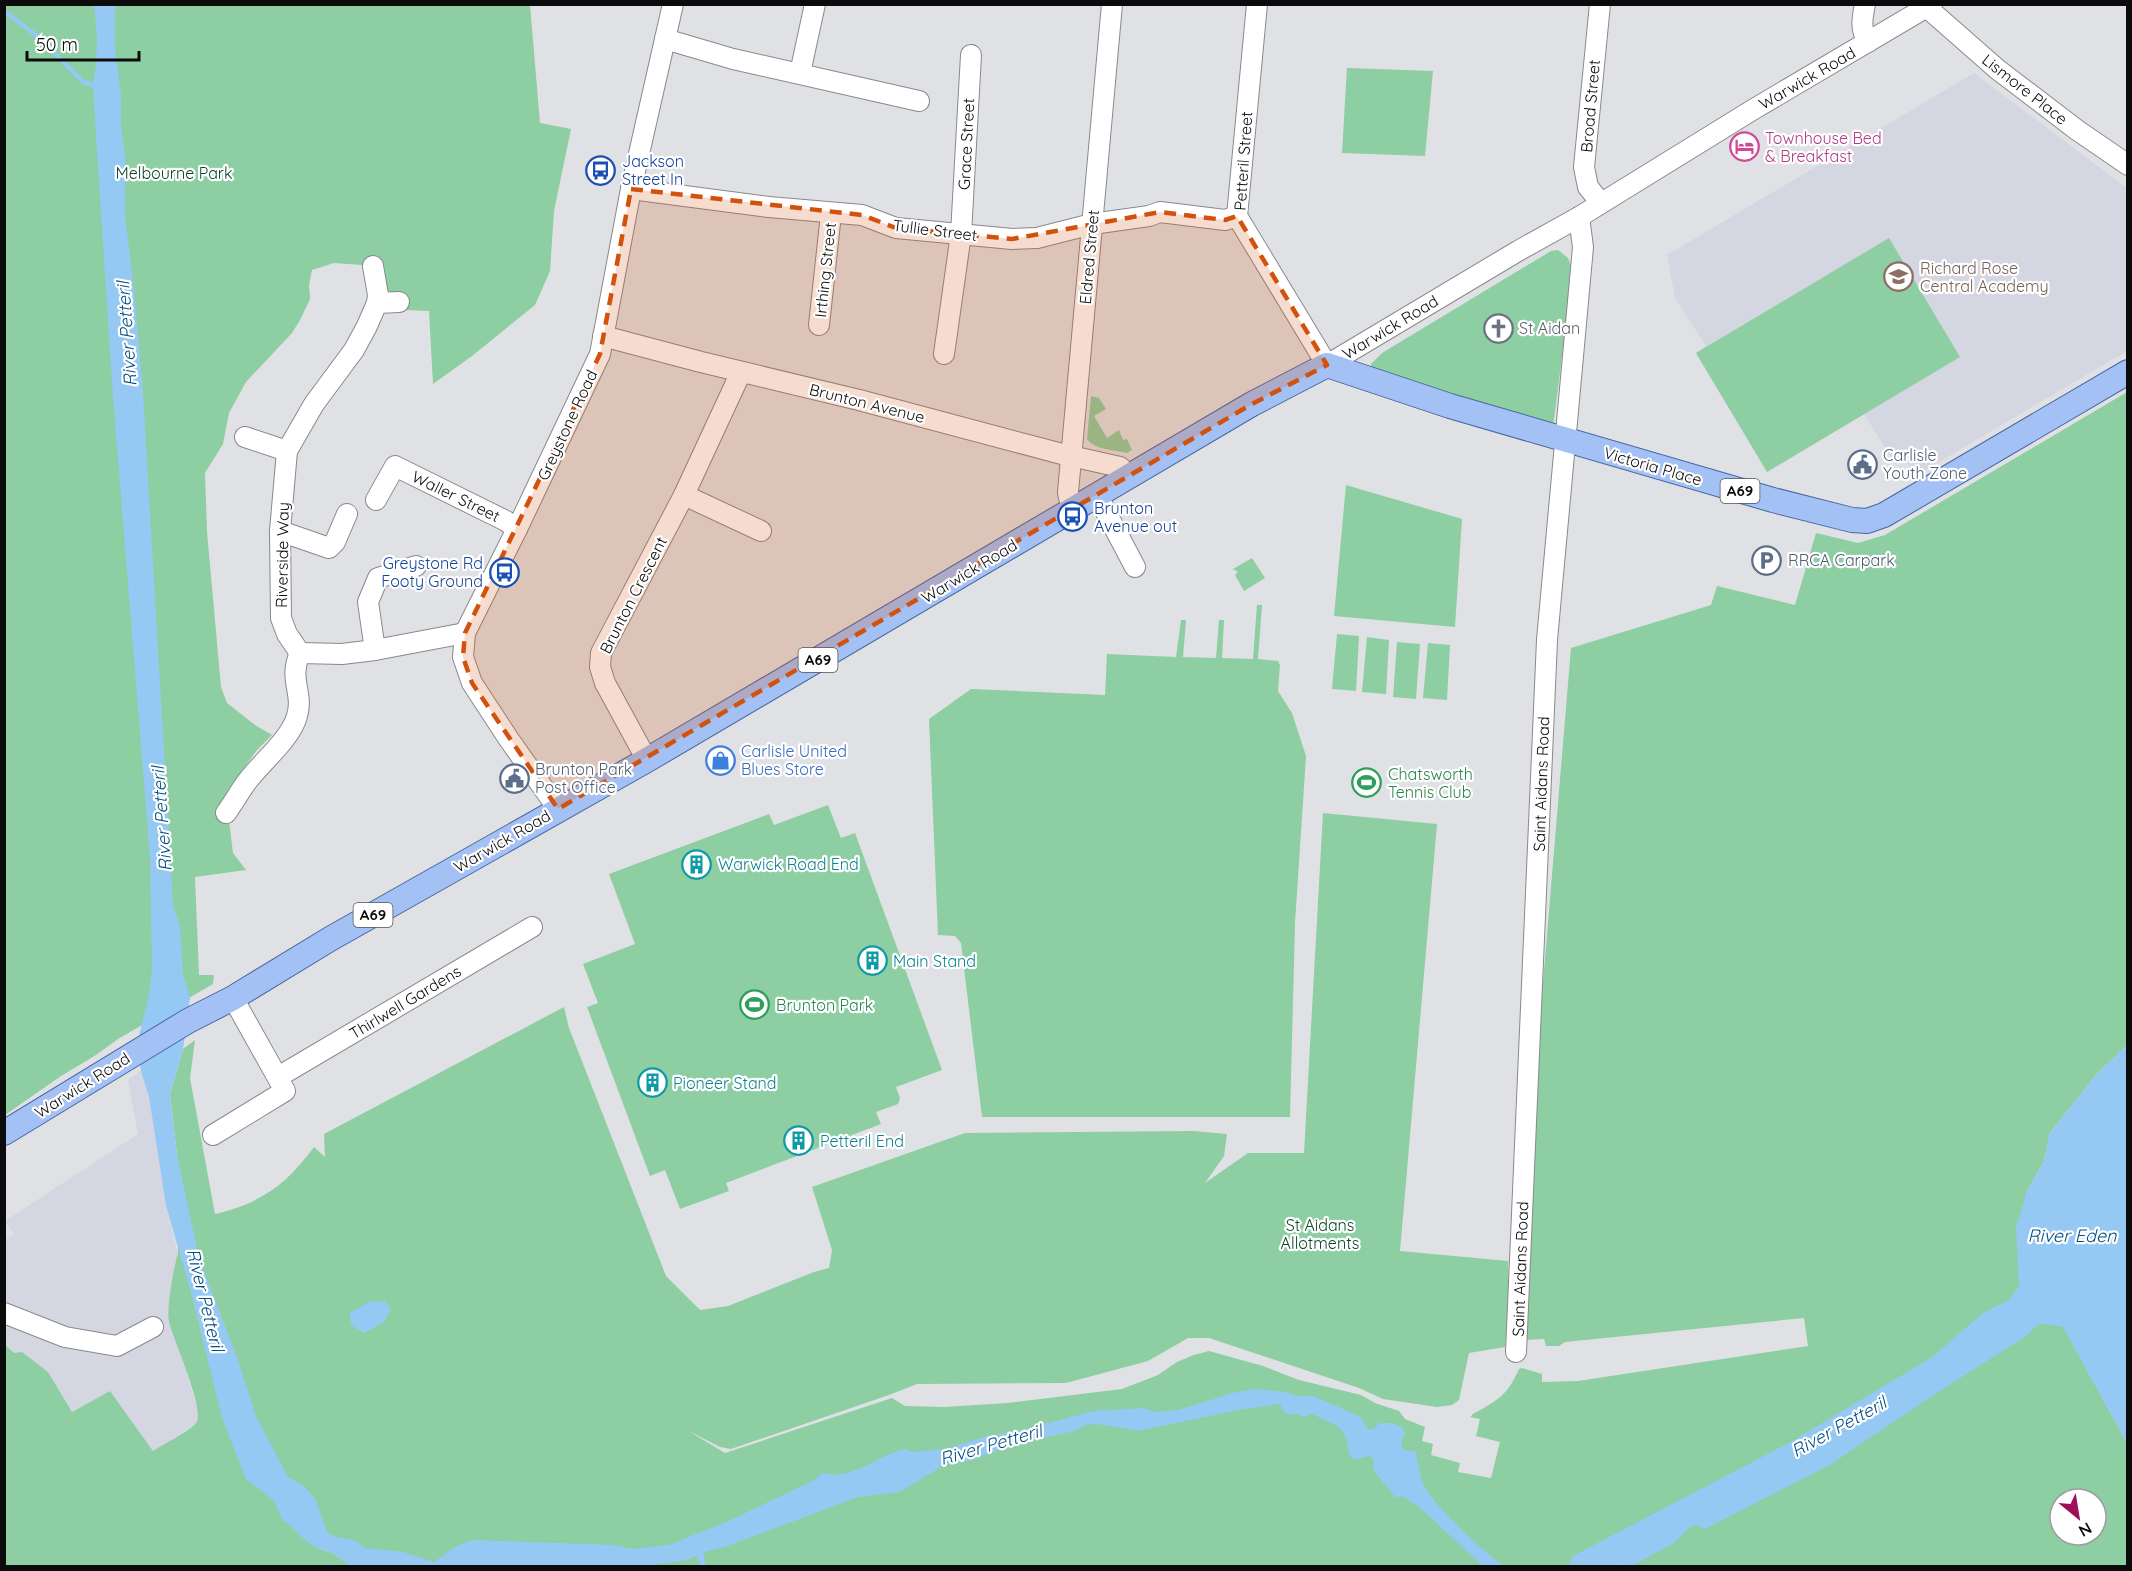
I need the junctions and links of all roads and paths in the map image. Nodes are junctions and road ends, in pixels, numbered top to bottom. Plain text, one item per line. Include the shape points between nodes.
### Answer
1 (673, 4) edge
2 (815, 4) edge
3 (1112, 4) edge
4 (1257, 4) edge
5 (1600, 4) edge
6 (1865, 4) edge
7 (1927, 6) edge
8 (665, 39) junction
9 (1868, 42) junction
10 (971, 55) dead end
11 (800, 73) junction
12 (919, 101) dead end
13 (2127, 165) edge
14 (631, 189) junction
15 (1600, 203) junction
16 (831, 214) junction
17 (1237, 216) junction
18 (1579, 217) junction
19 (1092, 224) junction
20 (961, 234) junction
21 (373, 266) dead end
22 (399, 302) dead end
23 (377, 303) junction
24 (819, 325) dead end
25 (603, 336) junction
26 (944, 354) dead end
27 (1327, 365) junction
28 (741, 372) junction
29 (2127, 372) edge
30 (245, 437) dead end
31 (1566, 441) junction
32 (287, 451) junction
33 (1071, 456) junction
34 (1128, 476) junction
35 (684, 495) junction
36 (1097, 495) junction
37 (376, 500) dead end
38 (1075, 507) junction
39 (347, 514) dead end
40 (517, 529) junction
41 (280, 531) junction
42 (761, 531) dead end
43 (416, 566) dead end
44 (1135, 567) dead end
45 (465, 633) junction
46 (375, 651) junction
47 (300, 653) junction
48 (647, 760) junction
49 (558, 809) junction
50 (226, 813) dead end
51 (532, 927) dead end
52 (233, 998) junction
53 (278, 1077) junction
54 (4, 1133) edge
55 (213, 1135) dead end
56 (4, 1313) edge
57 (153, 1327) dead end
58 (1516, 1352) dead end

1 - 8 street, Greystone Road
2 - 11 street
3 - 19 street, Eldred Street
4 - 17 street, Petteril Street
5 - 15 street, Broad Street via 1584,166 1588,187
6 - 9 street via 1862,24
7 - 9 street, Warwick Road
7 - 13 street, Lismore Place via 1997,69
8 - 11 street
8 - 14 street, Greystone Road
9 - 15 street, Warwick Road
10 - 20 street, Grace Street
11 - 12 street
14 - 16 street, Tullie Street
14 - 25 street, Greystone Road
15 - 18 street, Warwick Road
16 - 20 street, Tullie Street via 862,215 896,228
16 - 24 street, Irthing Street
17 - 19 street, Tullie Street via 1226,220 1161,212
17 - 27 street, Petteril Street
18 - 27 street, Warwick Road
18 - 31 street, Saint Aidans Road via 1583,247
19 - 20 street, Tullie Street via 1024,239
19 - 33 street, Eldred Street
20 - 26 street, Grace Street
21 - 23 street
22 - 23 street
23 - 32 street, Riverside Way via 354,350
25 - 28 street, Brunton Avenue
25 - 40 street, Greystone Road via 588,382
27 - 31 main road, Victoria Place / A69
27 - 34 main road, Warwick Road / A69
28 - 33 street, Brunton Avenue
28 - 35 street, Brunton Crescent
29 - 31 main road, Victoria Place / A69 via 1884,515 1867,521 1784,503
30 - 32 street
31 - 58 street, Saint Aidans Road via 1547,640
32 - 41 street, Riverside Way
33 - 34 street, Brunton Avenue via 1120,467
33 - 38 street, Eldred Street via 1069,498
34 - 36 main road, Warwick Road / A69
35 - 42 street
35 - 48 street, Brunton Crescent via 601,653 605,683
36 - 38 main road, Warwick Road / A69
36 - 44 street
37 - 40 street, Waller Street via 395,466
38 - 48 main road, Warwick Road / A69
39 - 41 street via 329,548
40 - 45 street, Greystone Road
41 - 47 street, Riverside Way via 281,618
43 - 46 street via 378,578 368,602
45 - 46 street
45 - 49 street, Greystone Road via 463,657 472,683
46 - 47 street
47 - 50 street via 294,671 297,719
48 - 49 main road, Warwick Road / A69
49 - 52 main road, Warwick Road / A69
51 - 53 street, Thirlwell Gardens
52 - 53 street
52 - 54 main road, Warwick Road / A69 via 188,1021
53 - 55 street via 285,1091
56 - 57 street via 65,1337 117,1346

